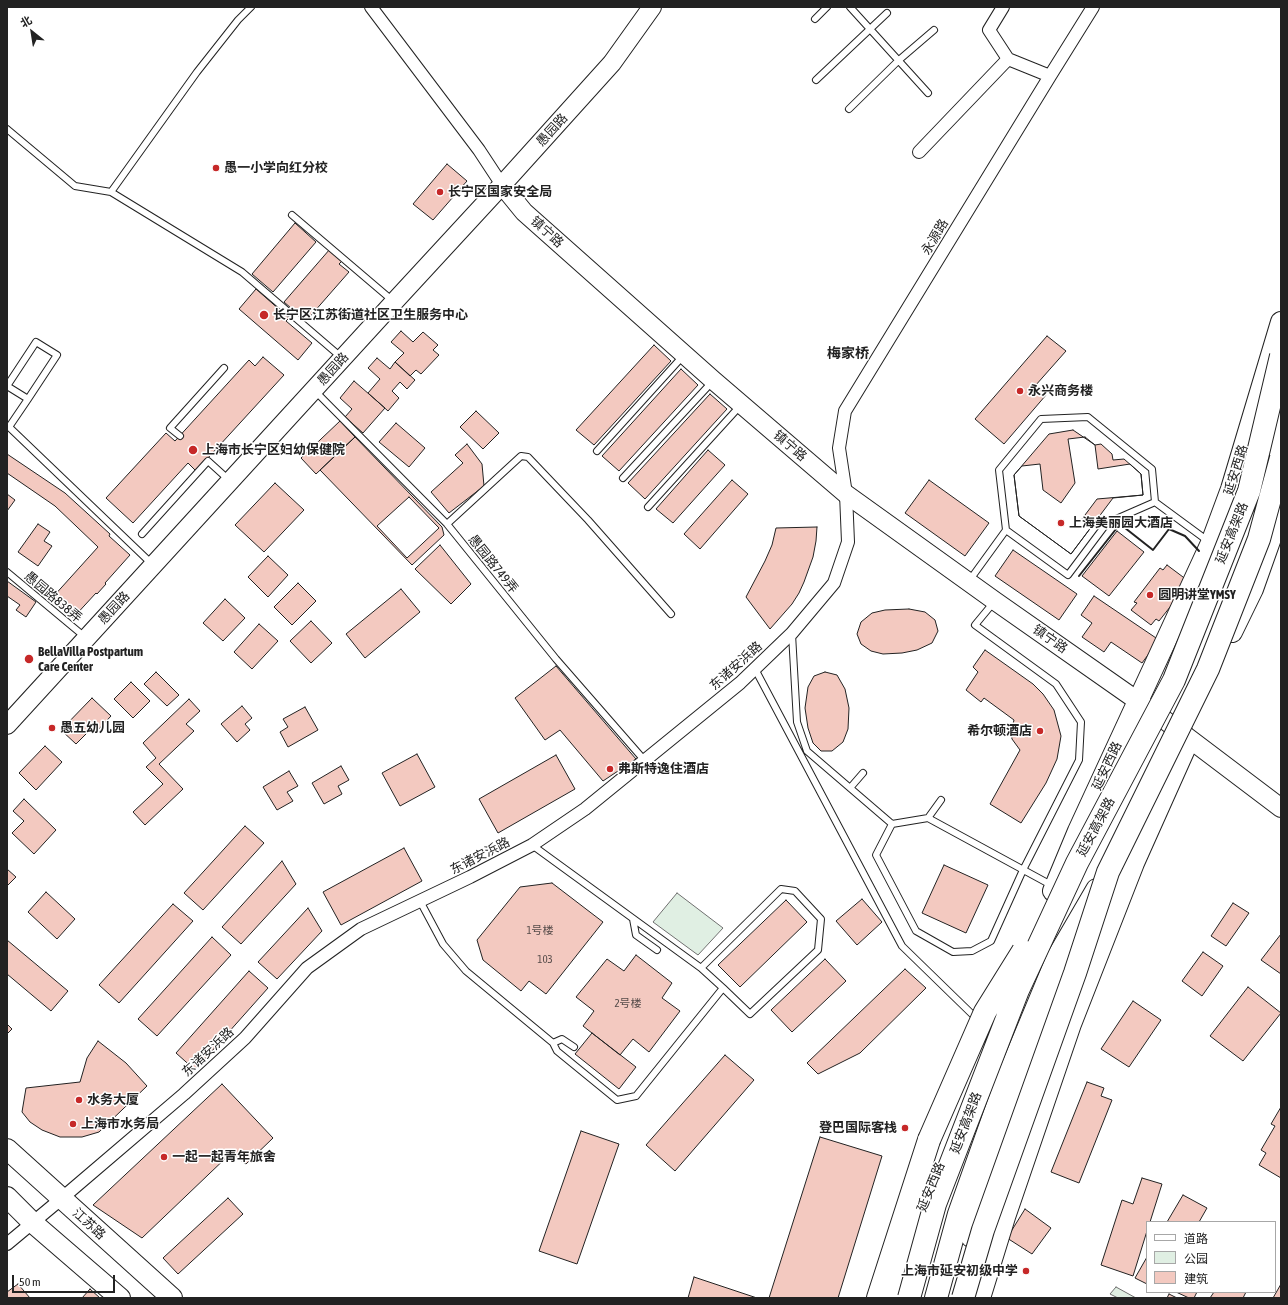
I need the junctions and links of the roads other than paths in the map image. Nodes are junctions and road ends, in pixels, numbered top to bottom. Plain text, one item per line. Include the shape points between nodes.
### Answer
1 (250, 7) edge
2 (371, 7) edge
3 (652, 7) edge
4 (827, 7) edge
5 (850, 7) edge
6 (1003, 7) edge
7 (1093, 7) edge
8 (887, 12) dead end
9 (815, 19) dead end
10 (870, 28) junction
11 (934, 30) dead end
12 (1008, 59) junction
13 (899, 60) junction
14 (1050, 76) junction
15 (816, 80) dead end
16 (928, 93) dead end
17 (849, 109) dead end
18 (7, 129) edge
19 (919, 152) dead end
20 (502, 185) junction
21 (111, 192) junction
22 (292, 215) dead end
23 (394, 302) junction
24 (1281, 322) edge
25 (685, 355) junction
26 (1281, 356) edge
27 (343, 358) junction
28 (224, 368) dead end
29 (713, 380) junction
30 (314, 390) junction
31 (28, 399) junction
32 (742, 405) junction
33 (180, 436) dead end
34 (597, 451) dead end
35 (1281, 458) edge
36 (624, 478) dead end
37 (230, 481) junction
38 (846, 494) junction
39 (1156, 502) junction
40 (648, 507) dead end
41 (1281, 510) edge
42 (447, 524) junction
43 (1006, 530) junction
44 (142, 534) dead end
45 (1211, 543) junction
46 (153, 565) junction
47 (7, 572) edge
48 (968, 582) junction
49 (994, 601) junction
50 (671, 614) dead end
51 (792, 633) junction
52 (86, 638) junction
53 (755, 669) junction
54 (1138, 700) junction
55 (7, 725) edge
56 (1182, 732) junction
57 (645, 761) junction
58 (863, 773) dead end
59 (850, 788) junction
60 (941, 800) dead end
61 (1281, 808) edge
62 (928, 818) junction
63 (892, 824) junction
64 (532, 845) junction
65 (1077, 863) junction
66 (1023, 870) junction
67 (1108, 872) junction
68 (1055, 887) junction
69 (420, 901) junction
70 (633, 919) junction
71 (657, 950) dead end
72 (701, 968) junction
73 (724, 988) junction
74 (983, 1025) dead end
75 (553, 1043) junction
76 (574, 1047) dead end
77 (1033, 1049) junction
78 (1058, 1060) junction
79 (7, 1149) edge
80 (993, 1158) junction
81 (1022, 1167) junction
82 (7, 1197) edge
83 (61, 1199) junction
84 (33, 1223) junction
85 (7, 1244) edge
86 (120, 1298) edge
87 (172, 1298) edge
88 (878, 1298) edge
89 (893, 1298) edge
90 (909, 1298) edge
91 (936, 1298) edge
92 (954, 1298) edge
93 (962, 1298) edge
94 (980, 1298) edge

1 - 21 lane via 197,72
2 - 20 street, 镇宁路 via 479,150
3 - 20 street, 愚园路 via 612,63
4 - 9 lane
5 - 10 lane
6 - 12 street via 989,30
7 - 14 street, 永源路
8 - 10 lane
10 - 13 lane
10 - 15 lane
11 - 13 lane
12 - 14 street
12 - 19 street
13 - 16 lane
13 - 17 lane
14 - 38 street, 永源路 via 845,411 839,448
18 - 21 lane via 75,186
20 - 23 street, 愚园路
20 - 25 street, 镇宁路 via 524,212
21 - 27 lane via 242,272
22 - 23 lane
23 - 27 street, 愚园路
24 - 45 main road, 延安西路 via 1231,489
25 - 29 street, 镇宁路
25 - 34 lane
26 - 65 highway, 延安高架路, bridge via 1249,491 1174,680
27 - 30 street, 愚园路
28 - 33 lane via 170,428
29 - 32 street, 镇宁路
29 - 36 lane
30 - 37 street, 愚园路
30 - 42 lane, 愚园路749弄
31 - 31 lane via 57,355 36,342 7,386
31 - 46 lane via 9,427
32 - 38 street, 镇宁路
32 - 40 lane
35 - 67 highway, 延安高架路, bridge via 1259,539 1208,669
37 - 44 lane via 207,461
37 - 46 street, 愚园路
38 - 48 street, 镇宁路
38 - 51 street, 东诸安浜路 via 848,542 834,583
39 - 43 lane via 1107,523 1068,575
39 - 43 lane via 1152,469 1088,417 1041,419 999,470
39 - 45 lane
41 - 56 main road via 1253,589
42 - 50 lane via 521,456 528,457
42 - 57 lane, 愚园路749弄 via 556,659
43 - 48 lane
45 - 54 main road, 延安西路
46 - 52 street, 愚园路
47 - 52 lane, 愚园路838弄
48 - 49 street, 镇宁路
49 - 54 street, 镇宁路
49 - 66 lane via 975,626 1056,684 1081,722 1079,760
51 - 53 street, 东诸安浜路
51 - 59 lane via 797,722 808,751
52 - 55 street, 愚园路
53 - 57 street, 东诸安浜路
53 - 74 lane via 902,946
54 - 56 street, 镇宁路
54 - 68 main road, 延安西路
56 - 61 street, 镇宁路
56 - 77 main road via 1083,925
56 - 78 main road via 1185,749 1134,864
57 - 64 street, 东诸安浜路 via 585,809
58 - 59 lane
59 - 63 lane
60 - 62 lane
62 - 63 lane
62 - 66 lane
63 - 66 lane via 876,855 916,931 953,952 972,952 991,941
64 - 69 street, 东诸安浜路
64 - 70 lane
65 - 88 highway, bridge via 985,1012 929,1140
65 - 90 highway, 延安高架路, bridge via 1018,990 935,1204
66 - 68 lane
67 - 91 highway, 延安高架路, bridge via 1058,958 1006,1082 959,1214
67 - 93 highway, bridge via 1075,973 983,1230
68 - 89 main road, 延安西路 via 912,1233
69 - 75 lane via 443,944 466,972
69 - 83 street, 东诸安浜路 via 361,929 307,968 245,1038
70 - 71 lane via 636,935
70 - 72 lane
72 - 73 lane
72 - 73 lane via 781,889 795,891 821,920 818,950 750,1014
73 - 75 lane via 636,1096 617,1100 557,1051
75 - 76 lane via 562,1039
77 - 78 main road
77 - 80 main road via 1003,1124
78 - 81 main road
79 - 83 main road, 江苏路
80 - 81 main road
80 - 92 main road
81 - 94 main road
82 - 84 main road
83 - 84 street, 东诸安浜路
83 - 87 main road, 江苏路
84 - 85 street, 东诸安浜路
84 - 86 main road

